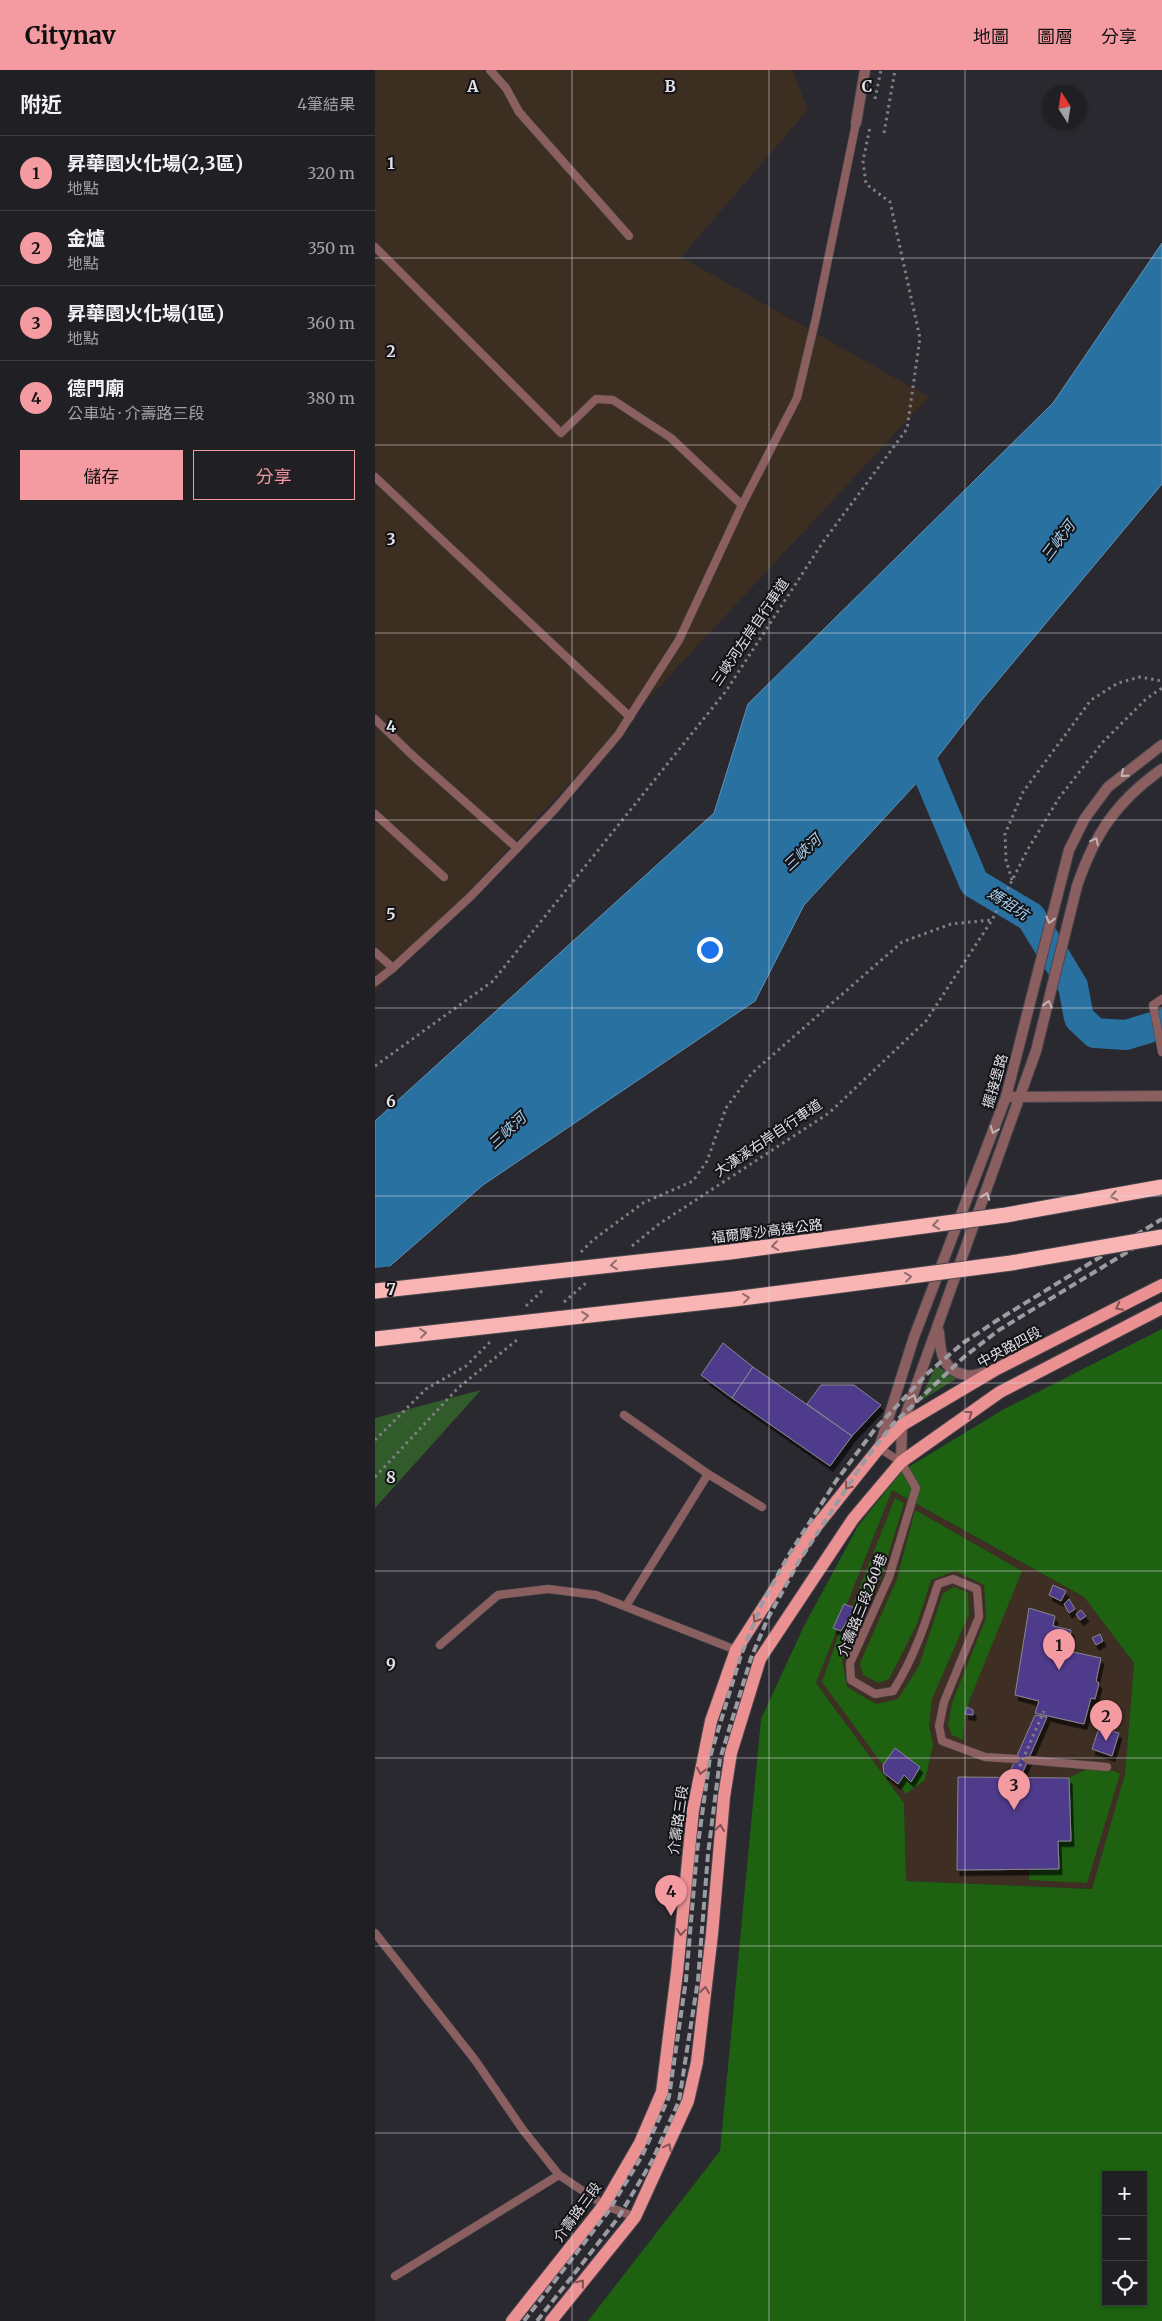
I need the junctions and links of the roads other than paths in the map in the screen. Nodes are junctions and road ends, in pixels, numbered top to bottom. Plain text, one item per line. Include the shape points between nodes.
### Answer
1 (490, 70) edge
2 (865, 70) edge
3 (856, 123) joint
4 (629, 236) dead end
5 (375, 247) edge
6 (375, 477) edge
7 (743, 505) junction
8 (630, 717) junction
9 (375, 718) edge
10 (1162, 744) edge
11 (1162, 768) edge
12 (375, 814) edge
13 (517, 848) junction
14 (444, 877) dead end
15 (375, 952) edge
16 (393, 968) junction
17 (375, 982) edge
18 (1162, 999) edge
19 (1162, 1052) edge
20 (1162, 1096) edge
21 (1006, 1097) junction
22 (1021, 1097) junction
23 (1162, 1188) edge
24 (1162, 1237) edge
25 (1162, 1285) edge
26 (375, 1291) edge
27 (1162, 1308) edge
28 (939, 1329) junction
29 (375, 1339) edge
30 (995, 1370) junction
31 (623, 1415) dead end
32 (902, 1425) junction
33 (879, 1448) junction
34 (901, 1462) junction
35 (708, 1474) junction
36 (762, 1507) dead end
37 (626, 1606) junction
38 (440, 1645) dead end
39 (736, 1650) junction
40 (1016, 1759) dead end
41 (1028, 1760) dead end
42 (1107, 1767) dead end
43 (375, 1933) edge
44 (559, 2175) junction
45 (604, 2204) junction
46 (635, 2217) junction
47 (395, 2276) dead end
48 (513, 2321) edge
49 (551, 2321) edge

1 - 4 lane via 506,88 519,112
2 - 3 street
3 - 7 lane via 797,398
5 - 7 lane via 561,433 596,399 613,400 671,438
6 - 8 lane
7 - 8 lane via 679,640
8 - 13 lane via 555,808
9 - 13 lane
10 -> 21 street, 擺接堡路 via 1108,787 1085,818 1069,850
22 -> 11 street, 擺接堡路 via 1086,861 1101,830 1119,804
12 - 14 lane
13 - 16 lane via 470,897
15 - 16 lane
16 - 17 lane
18 - 19 lane via 1153,1005
20 - 22 street
21 - 22 street
21 -> 33 street, 擺接堡路 via 914,1337
28 -> 22 street, 擺接堡路
23 -> 26 highway, 福爾摩沙高速公路, bridge via 1006,1215 740,1251
29 -> 24 highway, bridge via 1011,1263
25 -> 30 main road, 中央路四段
34 -> 27 main road via 999,1392
28 - 30 street via 940,1355 952,1370 967,1376
32 -> 28 street, 擺接堡路
30 - 32 main road, 中央路四段
31 - 35 lane
32 - 33 main road, 中央路四段
32 - 34 street, 擺接堡路
33 - 34 lane, 介壽路三段260巷
33 -> 39 main road, 介壽路三段 via 811,1533
34 - 40 lane, 介壽路三段260巷 via 915,1488 889,1577 850,1663 851,1680 875,1694 893,1691 909,1666 938,1584 953,1579 977,1589 979,1617 944,1702 939,1726 942,1740 985,1757
46 -> 34 main road via 688,2101 697,2062 724,1797 731,1753 760,1659 853,1519
35 - 36 lane
35 - 37 lane
37 - 38 lane via 597,1595 548,1589 498,1595
37 - 39 lane
39 -> 45 main road, 介壽路三段 via 711,1721 693,1810 662,2092 640,2143
41 - 42 lane
43 - 44 lane via 475,2060 523,2130
44 - 45 lane
44 - 47 lane
45 - 46 lane
45 - 48 main road, 介壽路三段
49 -> 46 main road

